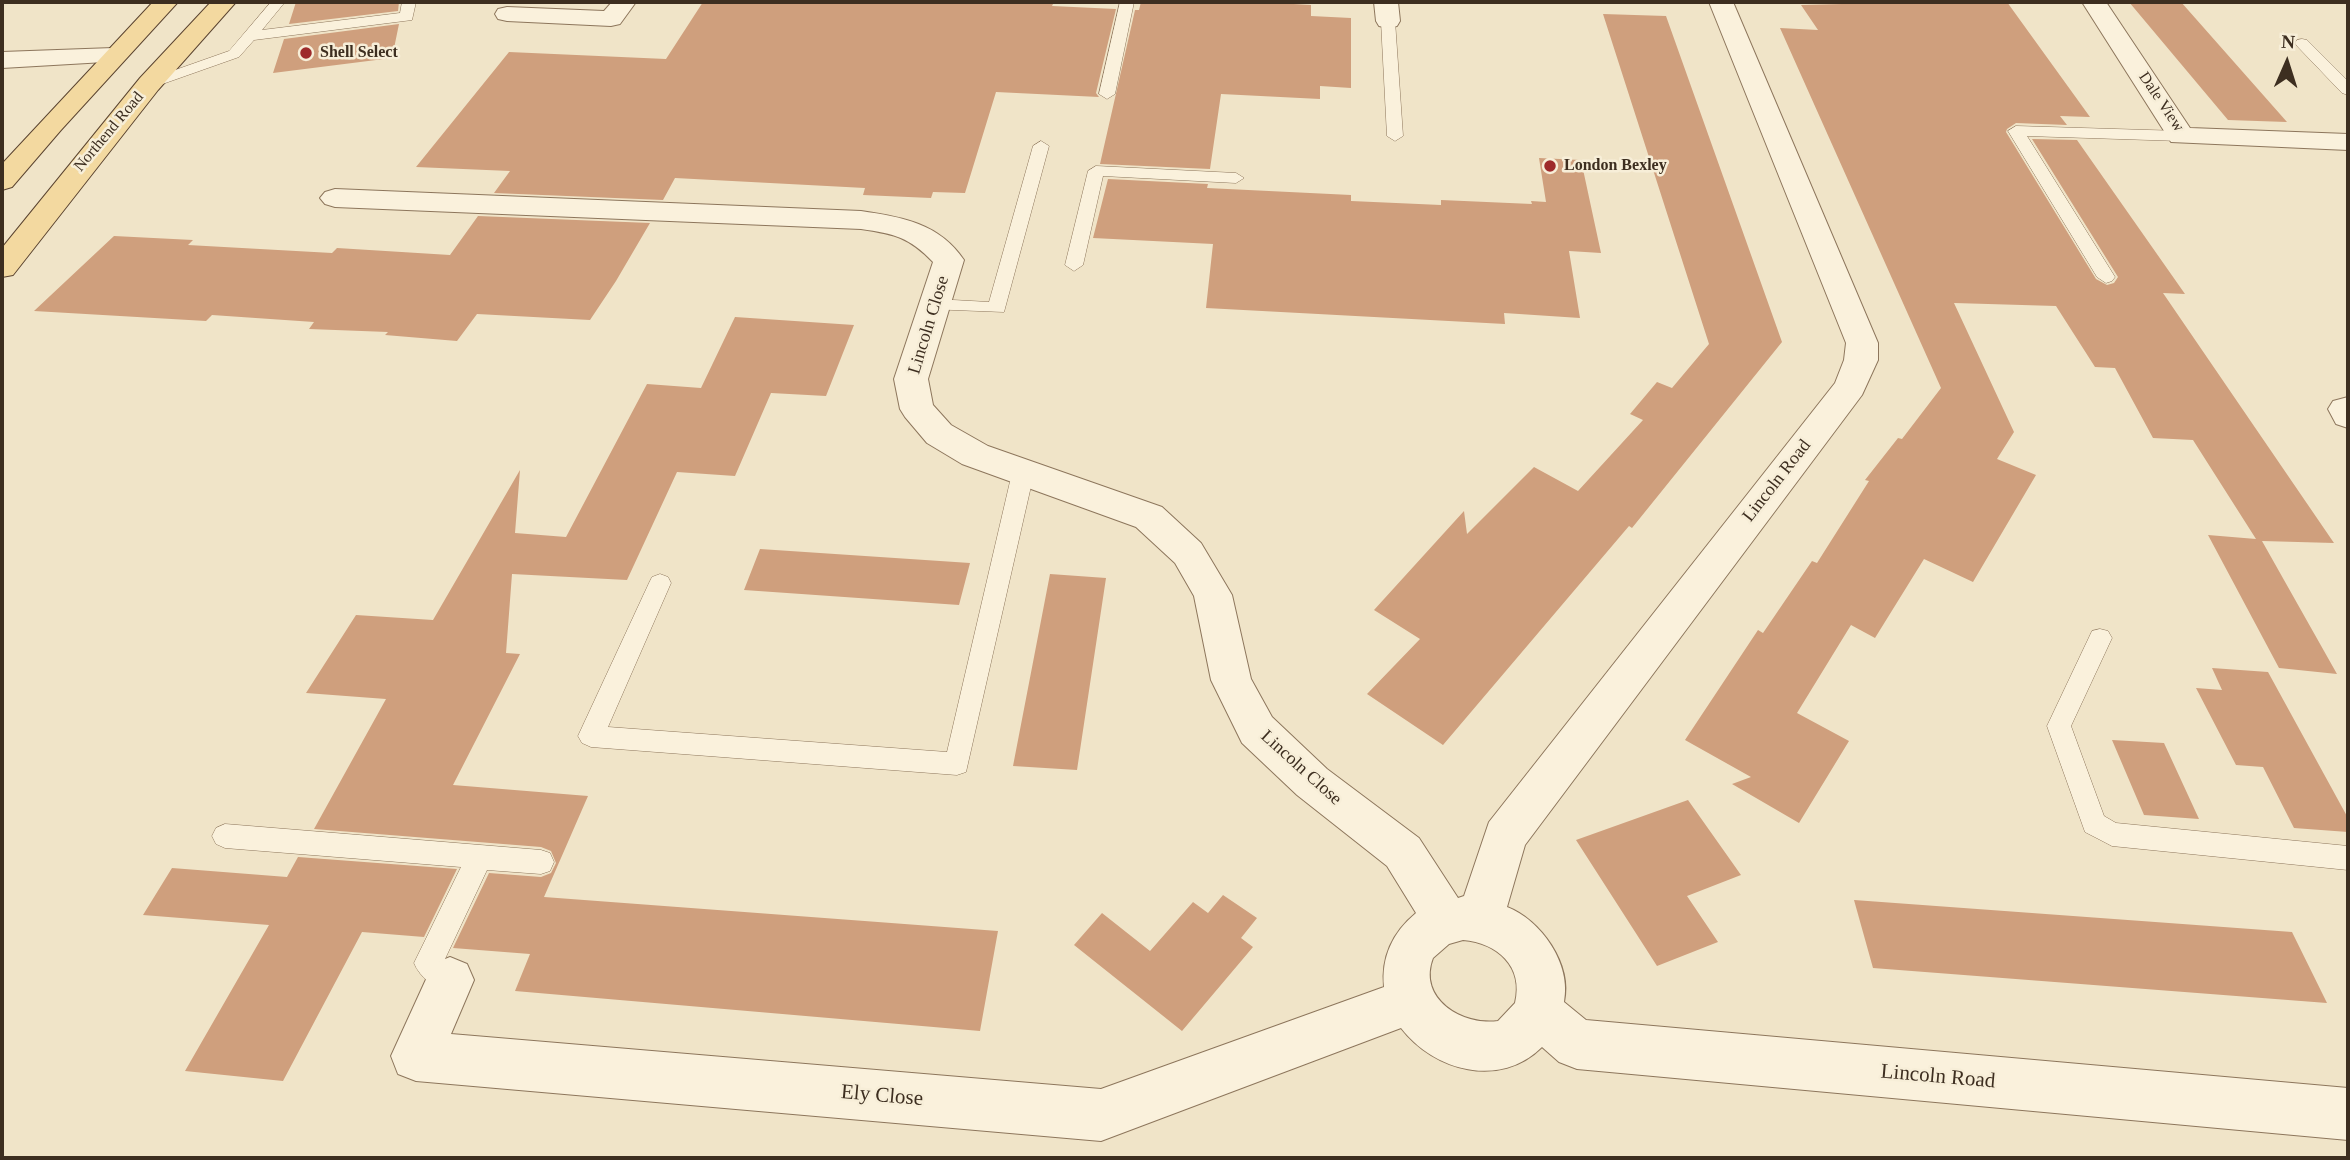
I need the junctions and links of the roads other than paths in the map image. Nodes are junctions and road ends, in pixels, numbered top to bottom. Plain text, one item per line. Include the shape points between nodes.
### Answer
1 (166, 2) edge
2 (224, 2) edge
3 (278, 2) edge
4 (409, 2) edge
5 (624, 2) edge
6 (1127, 2) edge
7 (1721, 2) edge
8 (2094, 2) edge
9 (1387, 11) edge
10 (507, 15) dead end
11 (249, 36) junction
12 (2302, 43) dead end
13 (113, 56) junction
14 (5, 64) edge
15 (149, 84) junction
16 (2348, 90) edge
17 (1107, 94) dead end
18 (1395, 136) dead end
19 (2181, 136) junction
20 (2348, 142) edge
21 (1041, 146) dead end
22 (1236, 178) dead end
23 (2, 181) edge
24 (335, 198) dead end
25 (1074, 265) dead end
26 (2, 268) edge
27 (2106, 277) dead end
28 (935, 305) junction
29 (2348, 409) edge
30 (2348, 416) edge
31 (1023, 473) junction
32 (660, 583) dead end
33 (2100, 638) dead end
34 (225, 836) dead end
35 (479, 858) junction
36 (2348, 858) edge
37 (541, 863) dead end
38 (1463, 920) junction
39 (450, 980) joint
40 (1411, 1001) junction
41 (1538, 1013) junction
42 (2348, 1114) edge

1 - 13 main road
2 - 15 main road, Northend Road
3 - 11 lane
4 - 11 lane via 407,17
5 - 10 street via 611,19
6 - 17 lane
7 - 38 street, Lincoln Road via 1862,343 1861,360 1850,387 1505,836
8 - 19 street, Dale View
9 - 18 lane
11 - 15 lane via 234,54
12 - 16 lane
13 - 14 street
13 - 23 main road
15 - 26 main road, Northend Road
19 - 20 street, Dale View
19 - 27 lane via 2016,131
21 - 28 lane via 997,308
22 - 25 lane via 1096,171
24 - 28 street, Lincoln Close via 848,219 897,225 925,236 949,260
28 - 31 street, Lincoln Close via 911,379 916,410 939,434 975,455
29 - 30 street
31 - 32 lane via 957,764 591,736
31 - 38 street, Lincoln Close via 1149,517 1188,553 1213,595 1231,680 1257,730 1312,782 1404,852
33 - 36 lane via 2059,726 2094,824 2112,834
34 - 35 lane
35 - 37 lane
35 - 39 lane via 428,963
38 - 40 street via 1428,929 1414,943 1406,960
38 - 41 street via 1499,927 1530,955 1542,993
39 - 40 street, Ely Close via 416,1056 1101,1115
40 - 41 street via 1443,1036 1465,1046 1510,1042 1527,1030
41 - 42 street, Lincoln Road via 1577,1044

